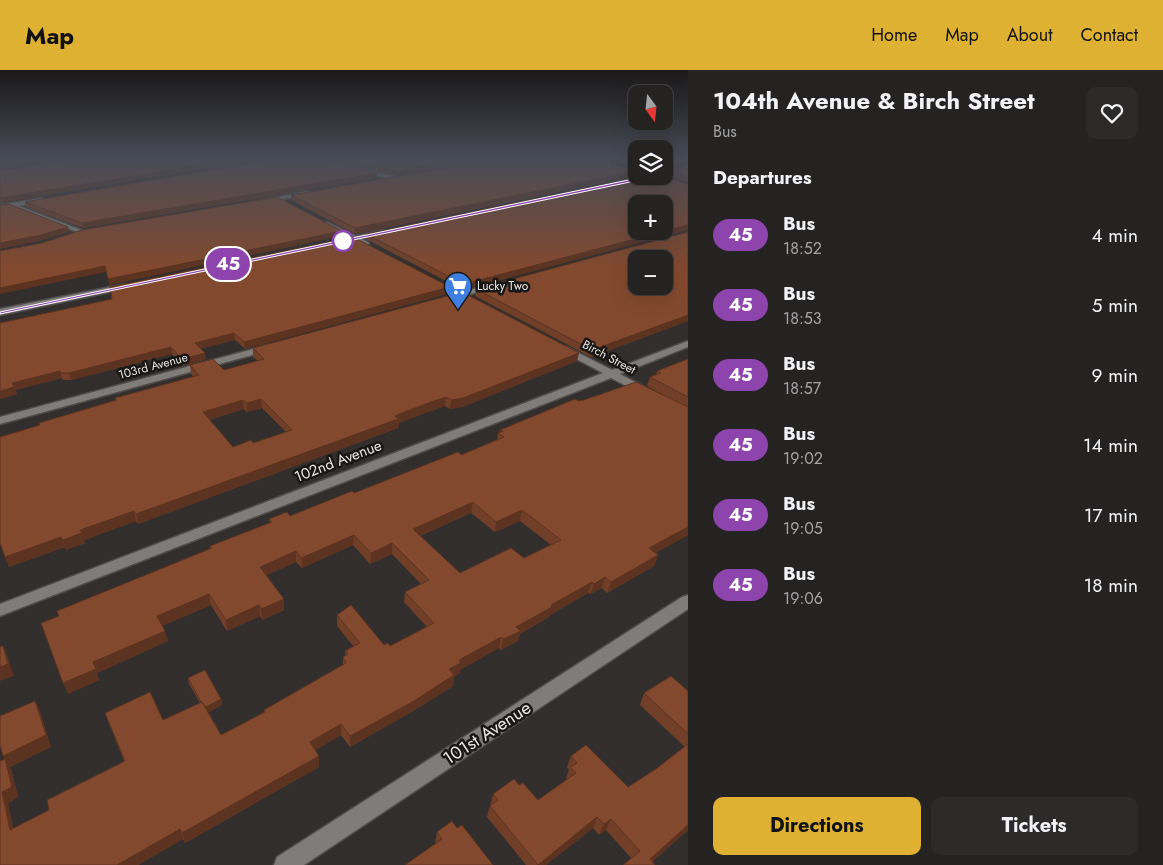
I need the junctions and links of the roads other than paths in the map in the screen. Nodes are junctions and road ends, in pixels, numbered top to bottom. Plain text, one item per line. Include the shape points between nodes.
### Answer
1 (295, 195) edge
2 (279, 198) junction
3 (49, 199) edge
4 (0, 200) edge
5 (251, 203) edge
6 (12, 205) junction
7 (294, 206) edge
8 (0, 207) edge
9 (319, 220) edge
10 (92, 230) edge
11 (388, 231) edge
12 (82, 232) junction
13 (74, 234) edge
14 (354, 238) junction
15 (328, 244) edge
16 (373, 248) edge
17 (504, 283) edge
18 (135, 284) edge
19 (438, 301) edge
20 (0, 312) edge
21 (555, 344) edge
22 (688, 344) edge
23 (276, 345) edge
24 (611, 374) junction
25 (658, 398) edge
26 (0, 421) edge
27 (688, 602) edge
28 (0, 610) edge
29 (285, 865) edge

1 - 2 street
2 - 5 street
2 - 7 street
3 - 6 street
4 - 6 street
6 - 8 street
6 - 12 street
9 - 14 street
10 - 12 street
11 - 14 street
12 - 13 street
14 - 15 street
14 - 16 street
17 - 19 street
18 - 20 street
21 - 24 street, Birch Street
22 - 24 street, 102nd Avenue
23 - 26 street, 103rd Avenue
24 - 25 street, Birch Street
24 - 28 street, 102nd Avenue
27 - 29 street, 101st Avenue

